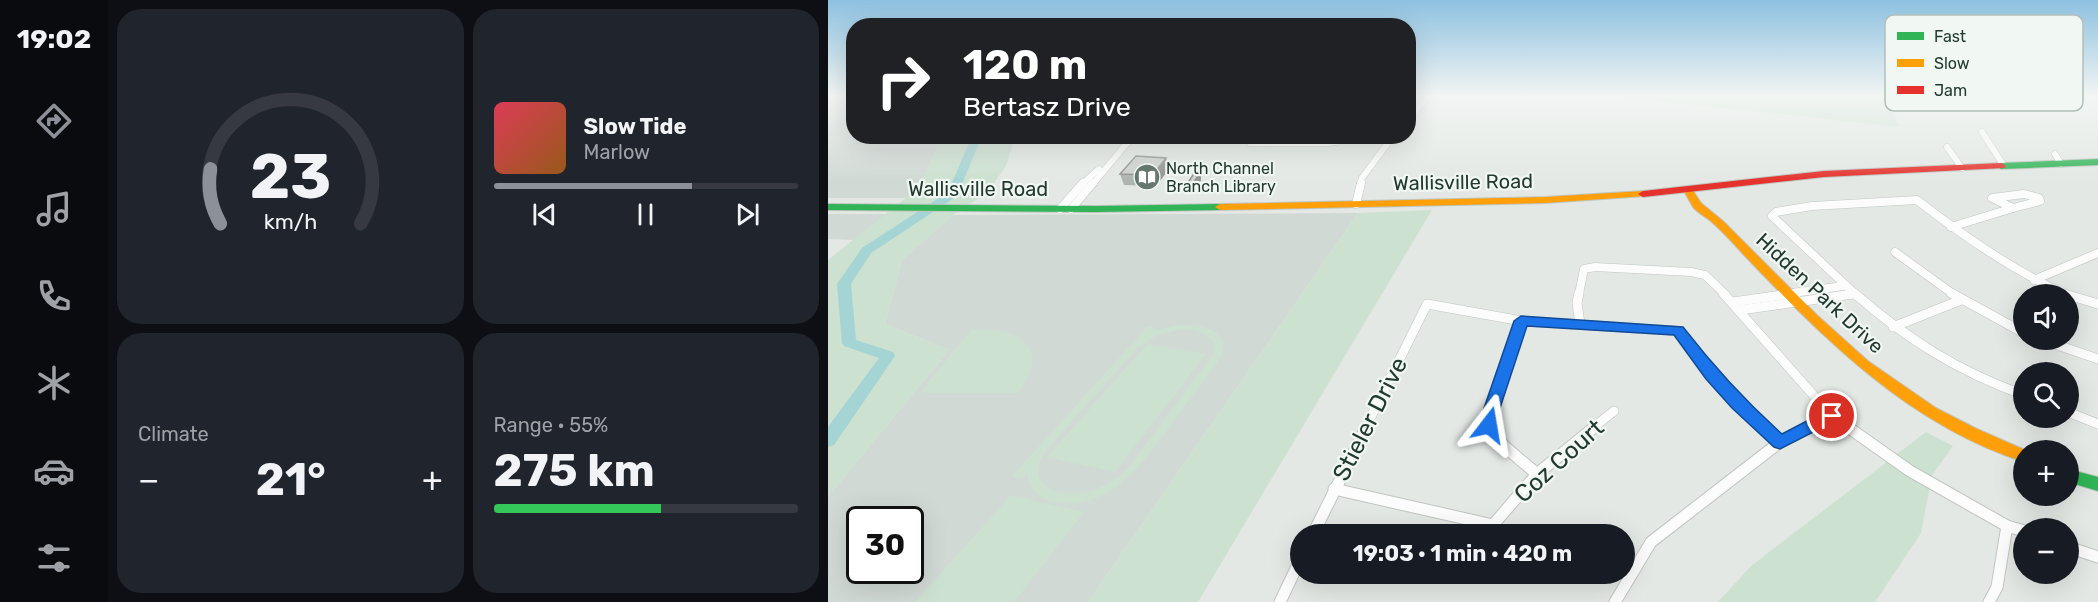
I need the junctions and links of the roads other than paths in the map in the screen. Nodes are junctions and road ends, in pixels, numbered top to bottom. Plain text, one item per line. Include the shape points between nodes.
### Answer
1 (1982, 132) dead end
2 (1126, 144) edge
3 (1387, 144) edge
4 (1947, 147) dead end
5 (2098, 162) edge
6 (2004, 166) junction
7 (1962, 168) junction
8 (1689, 191) junction
9 (1356, 204) junction
10 (828, 207) edge
11 (2013, 208) junction
12 (1065, 209) junction
13 (1952, 227) junction
14 (1895, 252) dead end
15 (2098, 253) edge
16 (2034, 280) junction
17 (2043, 284) edge
18 (1843, 286) junction
19 (1853, 294) junction
20 (1793, 298) junction
21 (2079, 298) edge
22 (1961, 300) junction
23 (2098, 304) edge
24 (1737, 306) junction
25 (1521, 321) junction
26 (1580, 324) junction
27 (1893, 327) junction
28 (2013, 327) edge
29 (2072, 350) edge
30 (2098, 359) edge
31 (2013, 391) edge
32 (1614, 411) dead end
33 (1832, 416) junction
34 (2079, 416) edge
35 (2098, 424) edge
36 (1780, 442) junction
37 (2013, 451) edge
38 (1537, 474) junction
39 (2079, 478) edge
40 (2098, 484) edge
41 (1335, 489) junction
42 (1318, 524) edge
43 (2007, 526) junction
44 (2013, 528) edge
45 (2079, 551) edge
46 (2098, 557) edge
47 (1290, 581) edge
48 (1280, 602) edge
49 (1615, 602) edge
50 (1989, 602) edge

1 - 6 street
2 - 12 street
3 - 9 street via 1359,183
4 - 7 street
5 - 6 main road, Wallisville Road via 2058,159
6 - 7 main road, Wallisville Road
7 - 8 main road, Wallisville Road via 1824,174
8 - 9 main road, Wallisville Road via 1545,200
8 - 20 main road, Hidden Park Drive via 1712,210 1719,223
9 - 12 main road, Wallisville Road
10 - 12 main road, Wallisville Road
11 - 11 street via 2040,201 2024,194 1992,198
11 - 13 street via 1975,223
13 - 16 street
13 - 18 street via 1917,200 1776,212 1772,216
14 - 22 street
15 - 16 street
16 - 17 street
18 - 19 street
18 - 20 street
19 - 20 street
19 - 27 street
20 - 24 street
20 - 37 main road, Hidden Park Drive via 1840,344 1906,396 1976,436
21 - 23 street
22 - 27 street
22 - 28 street
24 - 26 street via 1705,275 1595,267 1584,269 1577,303
24 - 33 street
25 - 26 street
25 - 38 street via 1489,425 1504,446
25 - 41 street, Stieler Drive via 1427,304
26 - 36 street via 1678,330 1738,404
27 - 31 street via 1969,374
29 - 30 street
32 - 38 street, Coz Court
33 - 36 street
33 - 43 street via 1910,471
34 - 35 street
36 - 49 street via 1651,542
38 - 41 street, Coz Court via 1493,525
39 - 40 main road
41 - 42 street, Stieler Drive
43 - 44 street
43 - 50 street via 1997,587
45 - 46 street
47 - 48 street

